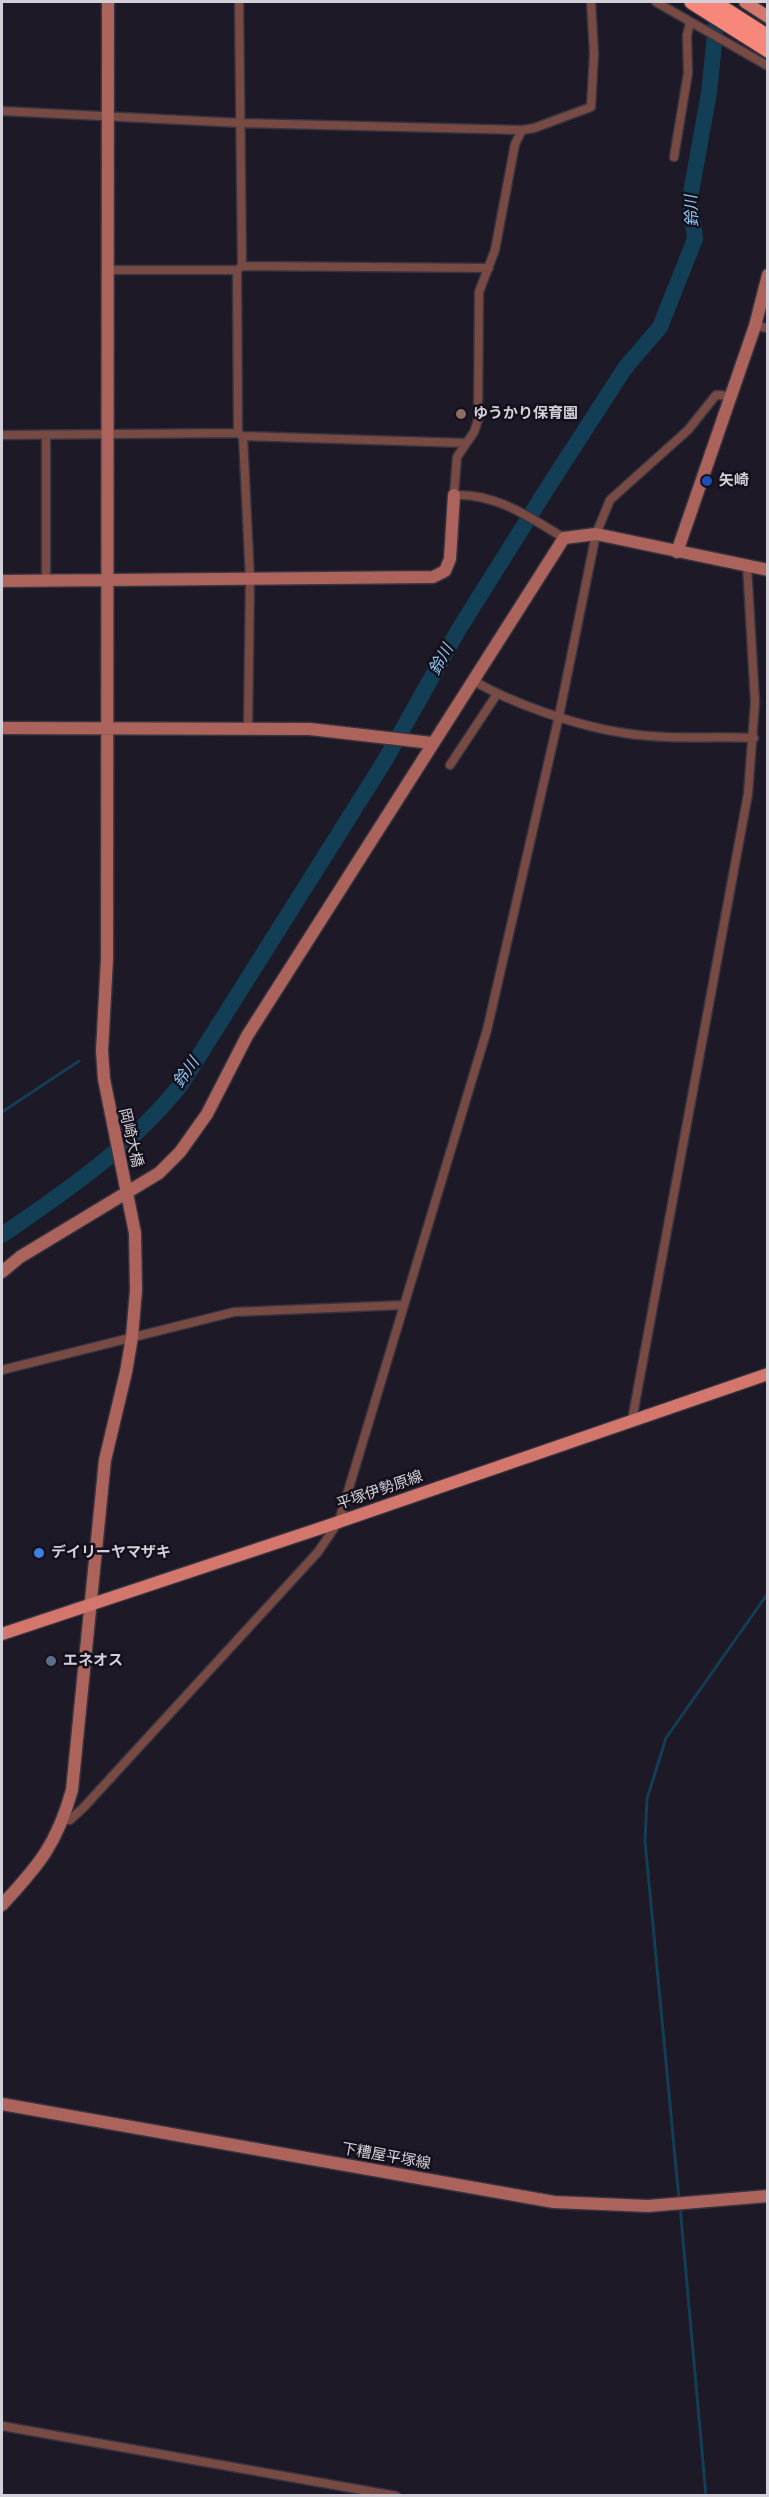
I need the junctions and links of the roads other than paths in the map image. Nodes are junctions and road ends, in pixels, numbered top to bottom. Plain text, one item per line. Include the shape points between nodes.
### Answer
1 (108, 2) edge
2 (239, 2) edge
3 (591, 2) edge
4 (656, 2) edge
5 (692, 2) edge
6 (713, 2) edge
7 (745, 2) edge
8 (765, 15) edge
9 (692, 24) junction
10 (768, 37) edge
11 (768, 50) edge
12 (768, 66) edge
13 (2, 111) edge
14 (107, 117) junction
15 (241, 123) junction
16 (522, 130) junction
17 (674, 157) dead end
18 (240, 268) junction
19 (489, 268) junction
20 (106, 270) junction
21 (768, 275) edge
22 (761, 327) edge
23 (731, 396) junction
24 (2, 435) edge
25 (46, 435) junction
26 (240, 435) junction
27 (109, 436) junction
28 (465, 443) junction
29 (454, 495) junction
30 (596, 534) junction
31 (564, 538) junction
32 (677, 552) junction
33 (747, 565) junction
34 (768, 570) edge
35 (46, 580) junction
36 (109, 580) junction
37 (250, 580) junction
38 (2, 581) edge
39 (472, 680) junction
40 (497, 694) junction
41 (559, 716) junction
42 (248, 727) junction
43 (2, 728) edge
44 (108, 729) junction
45 (754, 738) junction
46 (429, 742) junction
47 (450, 765) dead end
48 (127, 1192) junction
49 (2, 1272) edge
50 (404, 1305) junction
51 (132, 1337) junction
52 (2, 1370) edge
53 (768, 1374) edge
54 (632, 1420) junction
55 (339, 1521) junction
56 (92, 1603) junction
57 (2, 1634) edge
58 (64, 1820) junction
59 (2, 1905) edge
60 (2, 2103) edge
61 (768, 2196) edge
62 (2, 2426) edge
63 (396, 2496) edge

1 - 14 street, 岡崎大橋
2 - 15 street
3 - 16 street via 591,107
4 - 9 street
5 - 11 highway
6 - 10 highway
7 - 8 main road
9 - 12 street
9 - 17 street via 687,35 688,73
13 - 14 street
14 - 15 street
14 - 20 street, 岡崎大橋
15 - 16 street
15 - 18 street
16 - 19 street via 515,144
18 - 19 street
18 - 20 street
18 - 26 street
19 - 28 street via 480,292 478,420
20 - 27 street, 岡崎大橋
21 - 22 street
22 - 23 street
23 - 30 street via 716,395 688,430 610,500
23 - 32 street
24 - 25 street
25 - 27 street
25 - 35 street
26 - 27 street
26 - 28 street
26 - 37 street
27 - 36 street, 岡崎大橋
28 - 29 street via 458,457
29 - 31 street via 502,502
29 - 37 street via 450,559 446,571 433,577
30 - 31 street
30 - 32 street
30 - 41 street
31 - 39 street
32 - 33 street
33 - 34 street
33 - 45 street
35 - 36 street
35 - 38 street
36 - 37 street
36 - 44 street, 岡崎大橋
37 - 42 street
39 - 40 street
39 - 46 street
40 - 41 street
40 - 47 street
41 - 45 street via 624,733
41 - 50 street via 487,1030
42 - 44 street
42 - 46 street
43 - 44 street
44 - 48 street, 岡崎大橋 via 107,959 102,1051 107,1104
45 - 54 street via 748,794
46 - 48 street via 247,1036 195,1131 159,1173
48 - 49 street
48 - 51 street, 岡崎大橋 via 135,1233
50 - 51 street via 234,1312
50 - 55 street
51 - 52 street
51 - 56 street, 岡崎大橋 via 105,1460
53 - 54 main road, 平塚伊勢原線
54 - 55 main road, 平塚伊勢原線
55 - 56 main road, 平塚伊勢原線
55 - 58 street via 318,1552 84,1807 70,1820
56 - 57 main road, 平塚伊勢原線
56 - 58 street, 岡崎大橋 via 77,1756
58 - 59 street, 岡崎大橋 via 48,1851
60 - 61 street, 下糟屋平塚線 via 544,2201 604,2206
62 - 63 street

